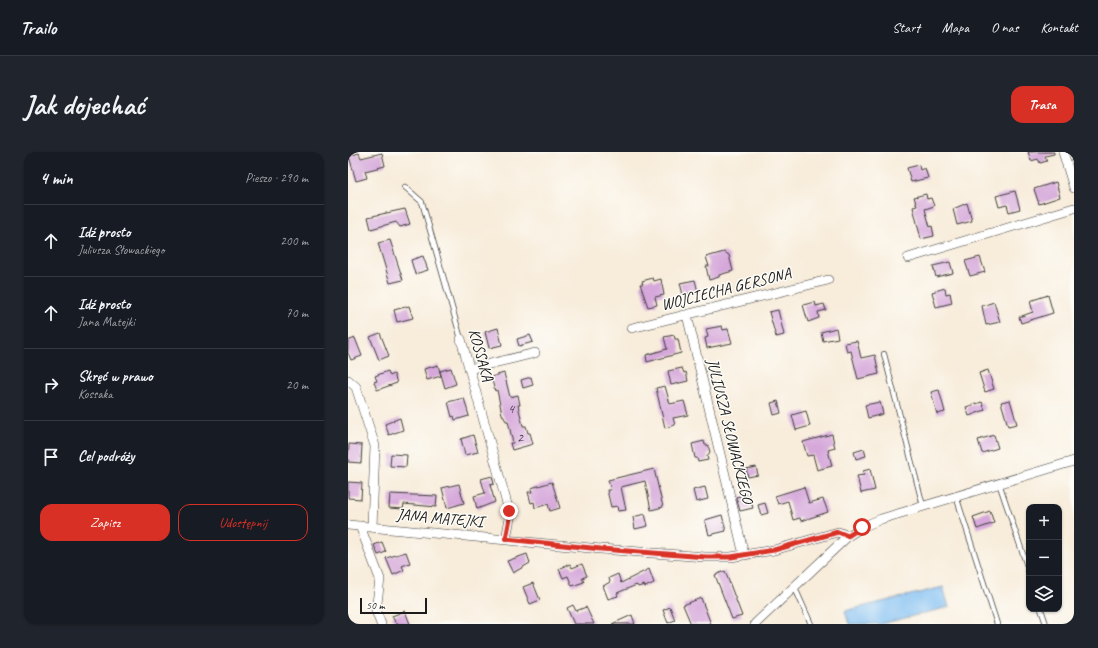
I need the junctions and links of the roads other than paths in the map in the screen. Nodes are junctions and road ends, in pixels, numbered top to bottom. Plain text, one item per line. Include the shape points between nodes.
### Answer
1 (1063, 152) edge
2 (405, 187) dead end
3 (1074, 188) edge
4 (1074, 208) edge
5 (908, 258) dead end
6 (828, 280) dead end
7 (686, 315) junction
8 (632, 328) dead end
9 (461, 339) joint
10 (534, 353) dead end
11 (884, 354) dead end
12 (470, 369) junction
13 (348, 380) edge
14 (1074, 461) edge
15 (999, 483) junction
16 (956, 496) junction
17 (923, 506) junction
18 (348, 525) edge
19 (360, 526) junction
20 (372, 527) junction
21 (848, 536) junction
22 (506, 539) junction
23 (744, 555) junction
24 (1026, 563) edge
25 (794, 588) junction
26 (1042, 612) edge
27 (381, 624) edge
28 (755, 624) edge
29 (811, 624) edge
30 (997, 624) edge
31 (1046, 624) edge

1 - 3 street
2 - 9 lane, KOSSAKA via 422,202
4 - 5 street
6 - 7 street, WOJCIECHA GERSONA
7 - 8 street, WOJCIECHA GERSONA
7 - 23 street, JULIUSZA SŁOWACKIEGO
9 - 12 street, KOSSAKA
10 - 12 street
11 - 17 lane
12 - 22 street, KOSSAKA via 509,511
13 - 20 street via 356,387 375,446
14 - 15 street
15 - 16 street
15 - 24 lane
16 - 17 street
16 - 30 lane
17 - 21 street via 868,524
18 - 19 street, JANA MATEJKI
19 - 20 street, JANA MATEJKI
19 - 27 street via 380,579 376,611
20 - 22 street, JANA MATEJKI
21 - 23 street via 838,532
21 - 25 street
22 - 23 street, JANA MATEJKI via 706,557
25 - 28 street
25 - 29 lane
26 - 31 lane

